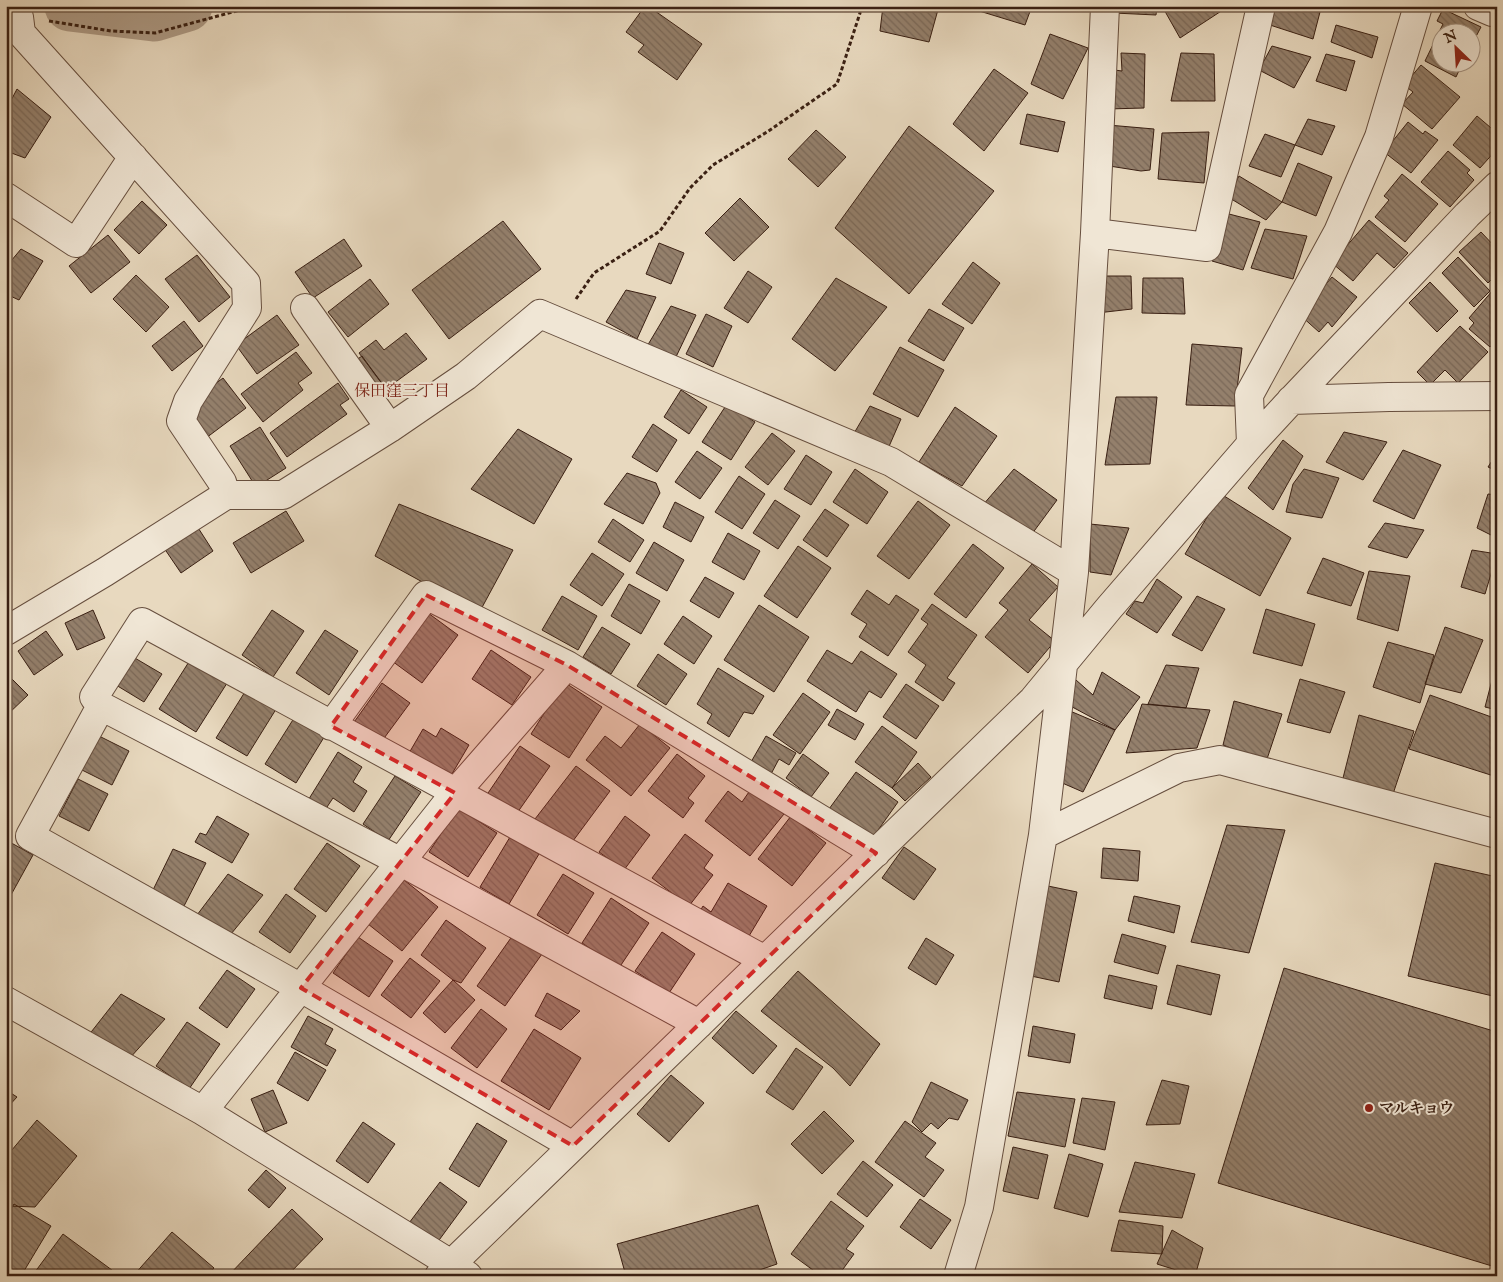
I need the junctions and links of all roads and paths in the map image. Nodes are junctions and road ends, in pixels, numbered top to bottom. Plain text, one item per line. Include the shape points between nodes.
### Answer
1 (255, 6) edge
2 (859, 6) edge
3 (1105, 6) edge
4 (1261, 6) edge
5 (1418, 6) edge
6 (13, 11) edge
7 (133, 157) junction
8 (1497, 186) edge
9 (6, 197) edge
10 (1095, 233) junction
11 (305, 308) dead end
12 (540, 314) junction
13 (1492, 390) edge
14 (1291, 400) junction
15 (390, 428) junction
16 (1251, 444) junction
17 (226, 495) junction
18 (1074, 572) junction
19 (6, 631) edge
20 (1063, 662) junction
21 (566, 665) junction
22 (101, 706) junction
23 (331, 726) junction
24 (456, 793) junction
25 (1497, 834) edge
26 (1042, 835) junction
27 (876, 853) junction
28 (401, 862) junction
29 (765, 960) junction
30 (301, 988) junction
31 (6, 1001) edge
32 (699, 1024) junction
33 (203, 1111) junction
34 (573, 1146) junction
35 (453, 1272) edge
36 (958, 1276) edge

1 - 6 path via 155,33 111,30
2 - 12 path via 860,14 836,84 768,132 713,165 690,188 660,231 594,273 573,302
3 - 10 street
4 - 10 street via 1207,247
5 - 16 street via 1375,146 1338,232 1249,394
6 - 7 street via 21,33
7 - 9 street via 76,243
7 - 17 street via 246,283 247,308 188,401 181,421 222,482
8 - 14 street
10 - 18 street
11 - 15 street
12 - 15 street via 466,376
12 - 18 street via 891,462
13 - 14 street
14 - 16 street
15 - 17 street via 283,495
16 - 20 street
17 - 19 street
18 - 20 street
20 - 26 street
20 - 27 street via 1033,700
21 - 23 street via 426,595
21 - 24 street
21 - 27 street
22 - 23 street via 94,697 142,622
22 - 28 street
22 - 30 street via 30,836
23 - 24 street
24 - 28 street
24 - 29 street
25 - 26 street via 1220,760 1179,768
26 - 36 street via 979,1206
27 - 29 street
28 - 30 street
28 - 32 street
29 - 32 street
30 - 33 street
30 - 34 street
31 - 33 street
32 - 34 street
33 - 35 street
34 - 35 street

